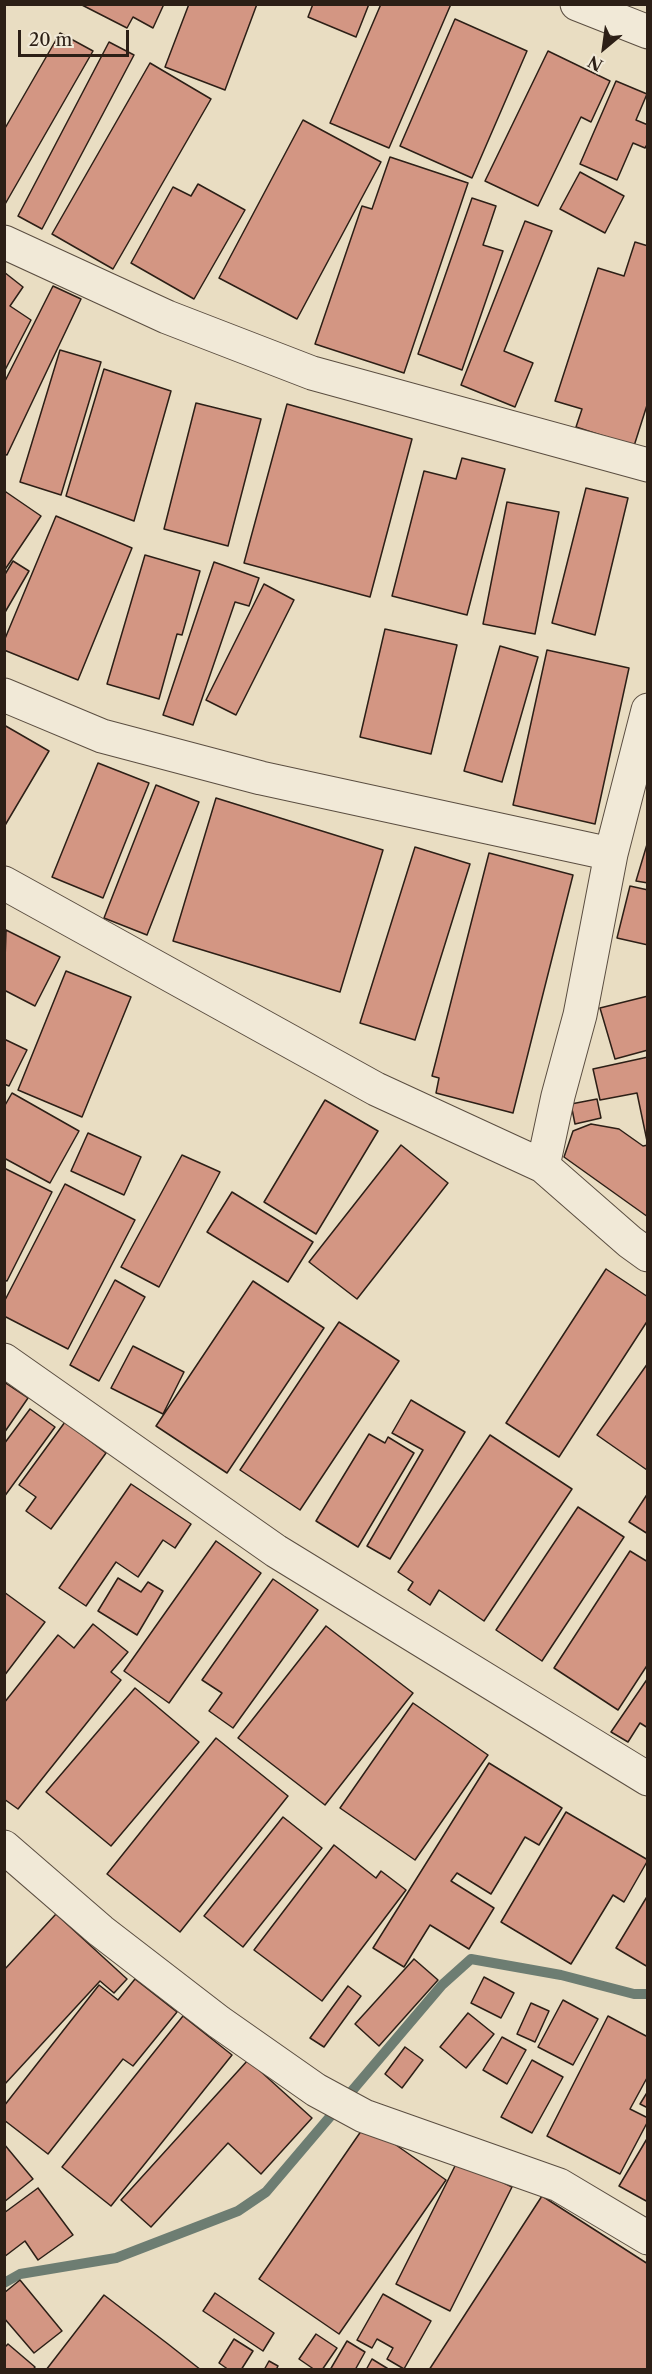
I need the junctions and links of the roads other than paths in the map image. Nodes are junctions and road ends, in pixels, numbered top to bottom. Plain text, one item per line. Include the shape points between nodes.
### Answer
1 (577, 4) edge
2 (648, 32) edge
3 (4, 242) edge
4 (648, 465) edge
5 (4, 695) edge
6 (648, 710) edge
7 (611, 854) junction
8 (4, 883) edge
9 (543, 1166) junction
10 (648, 1255) edge
11 (4, 1360) edge
12 (648, 1779) edge
13 (4, 1847) edge
14 (648, 2238) edge

1 - 2 street
3 - 4 street via 167,317 312,373
5 - 7 street via 102,736 261,778
6 - 7 street
7 - 9 street via 580,1015
8 - 9 street via 376,1089
9 - 10 street
11 - 12 street via 276,1551
13 - 14 street via 101,1931 219,2022 316,2090 364,2116 559,2185

